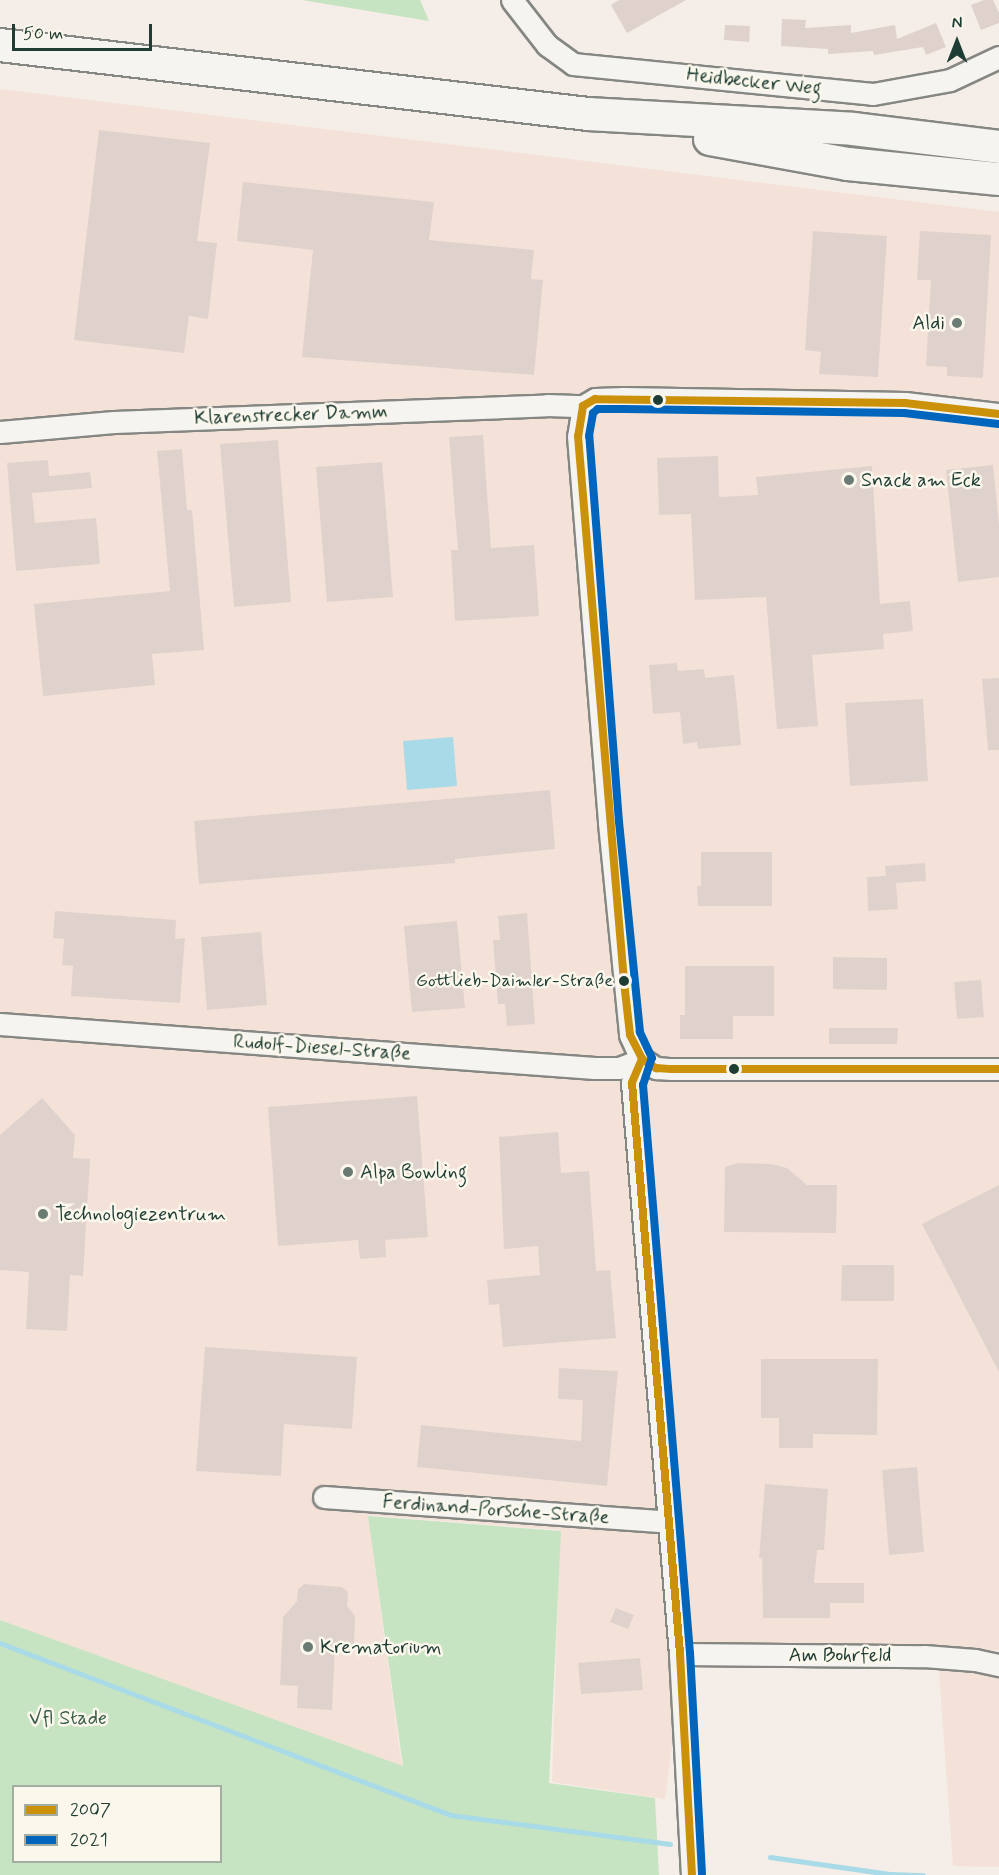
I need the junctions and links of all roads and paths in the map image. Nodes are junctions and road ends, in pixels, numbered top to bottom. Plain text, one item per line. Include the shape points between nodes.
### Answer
1 (518, 8) edge
2 (0, 45) edge
3 (999, 57) edge
4 (588, 114) junction
5 (999, 147) edge
6 (999, 179) edge
7 (583, 406) junction
8 (999, 414) edge
9 (0, 432) edge
10 (0, 1024) edge
11 (642, 1059) junction
12 (999, 1069) edge
13 (324, 1497) dead end
14 (669, 1522) junction
15 (680, 1654) junction
16 (999, 1665) edge
17 (692, 1875) edge

1 - 3 street, Heidbecker Weg via 547,45 573,64 873,94 950,80
2 - 4 main road
4 - 5 main road via 853,129
4 - 6 main road via 848,164
7 - 8 street, Klarenstrecker Damm via 595,399 624,398 893,403
7 - 9 street, Klarenstrecker Damm via 114,422
7 - 11 street via 578,436 612,857 630,1035
10 - 11 street, Rudolf-Diesel-Straße via 594,1068 619,1068
11 - 12 street via 656,1068 672,1069
11 - 14 street via 632,1083
13 - 14 street, Ferdinand-Porsche-Straße
14 - 15 street
15 - 16 street, Am Bohrfeld via 924,1656
15 - 17 street

